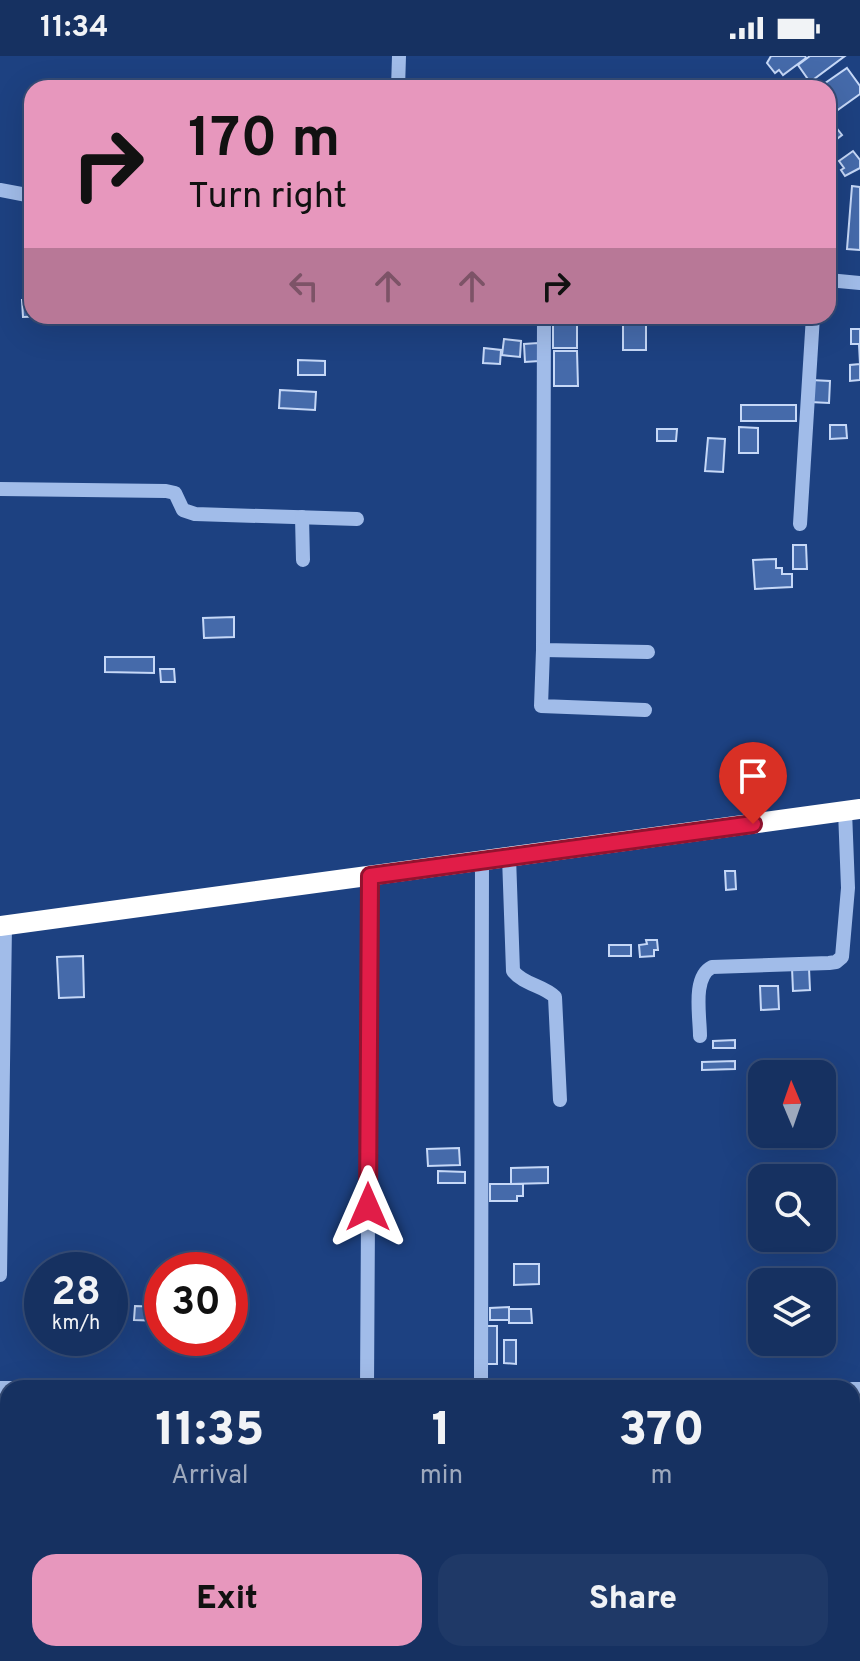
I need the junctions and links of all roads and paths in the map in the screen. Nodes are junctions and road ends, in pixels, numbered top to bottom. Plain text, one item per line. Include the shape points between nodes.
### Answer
1 (399, 56) edge
2 (398, 80) edge
3 (0, 190) edge
4 (24, 194) edge
5 (836, 281) edge
6 (860, 283) edge
7 (544, 324) edge
8 (812, 324) edge
9 (0, 489) edge
10 (302, 517) junction
11 (357, 519) dead end
12 (800, 524) dead end
13 (303, 560) dead end
14 (543, 650) junction
15 (648, 652) dead end
16 (645, 710) dead end
17 (852, 810) edge
18 (509, 857) junction
19 (482, 861) junction
20 (370, 876) junction
21 (3, 926) edge
22 (700, 1036) dead end
23 (560, 1100) dead end
24 (1, 1204) edge
25 (0, 1275) edge
26 (367, 1380) edge
27 (481, 1380) edge

1 - 2 street
3 - 4 street
5 - 6 street
7 - 14 street
8 - 12 street
9 - 10 street via 166,491 175,493 183,510 195,514
10 - 11 street
10 - 13 street
14 - 15 street
14 - 16 street via 541,706
17 - 18 highway
17 - 22 street via 842,957 829,963 706,970 700,981
18 - 19 highway
18 - 23 street via 513,971 555,997
19 - 20 highway
19 - 27 street
20 - 21 highway
20 - 26 street
21 - 24 street
24 - 25 street

